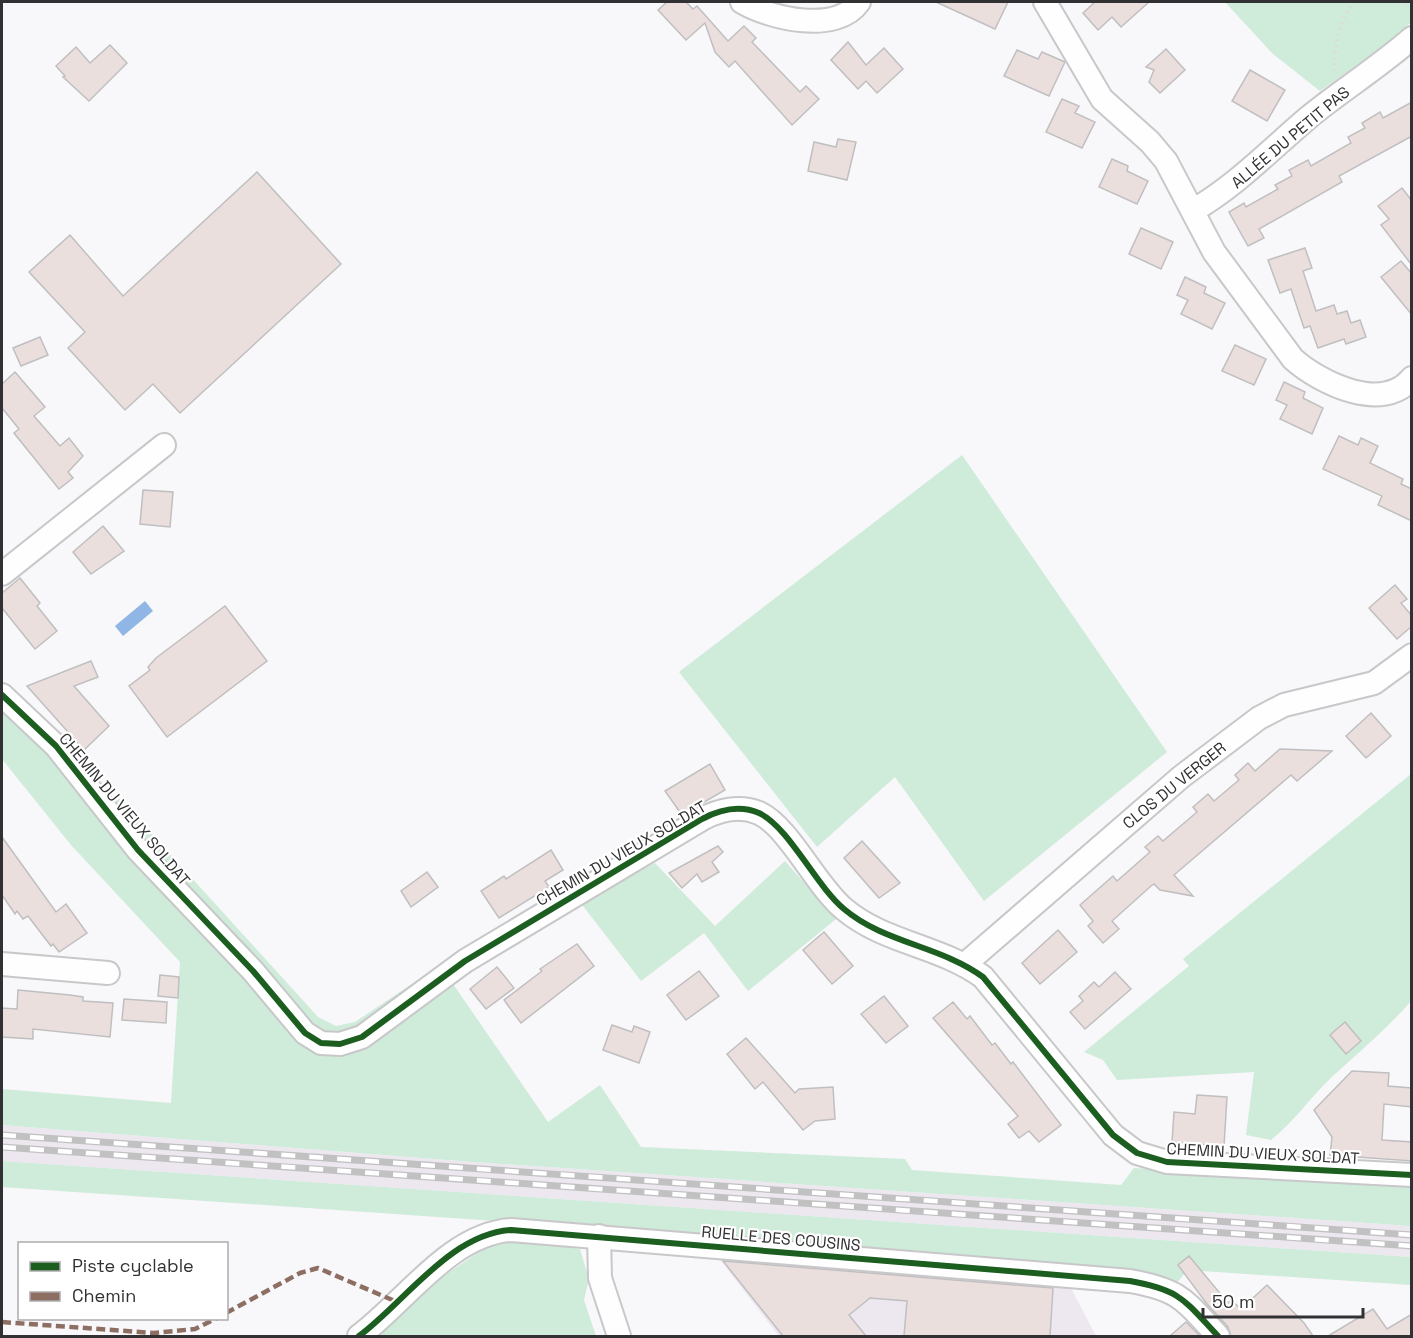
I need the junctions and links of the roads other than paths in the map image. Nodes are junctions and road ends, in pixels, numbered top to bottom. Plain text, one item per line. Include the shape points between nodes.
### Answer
1 (742, 2) edge
2 (859, 2) edge
3 (1045, 2) edge
4 (1412, 38) edge
5 (1194, 210) junction
6 (1412, 378) edge
7 (164, 445) dead end
8 (2, 574) edge
9 (1412, 655) edge
10 (2, 695) edge
11 (2, 964) edge
12 (964, 965) junction
13 (108, 973) dead end
14 (1412, 1175) edge
15 (599, 1236) junction
16 (359, 1336) edge
17 (619, 1336) edge
18 (1218, 1336) edge

1 - 2 street via 766,13 823,21 840,18
3 - 5 street via 1102,99 1158,150
4 - 5 street, ALLÉE DU PETIT PAS via 1227,189
5 - 6 street via 1214,252 1299,365 1366,395 1392,393
7 - 8 street
9 - 12 street, CLOS DU VERGER via 1374,683 1284,705 1259,718 1181,777
10 - 12 street, CHEMIN DU VIEUX SOLDAT via 56,746 138,850 253,971 305,1033 321,1043 340,1044 362,1036 465,961 702,819 727,810 748,810 771,821 851,915 886,934
11 - 13 street
12 - 14 street, CHEMIN DU VIEUX SOLDAT via 988,982 1113,1135 1137,1153 1167,1162
15 - 16 street, RUELLE DES COUSINS via 511,1230 483,1235 426,1276
15 - 17 street via 600,1278
15 - 18 street, RUELLE DES COUSINS via 1130,1281 1180,1296

